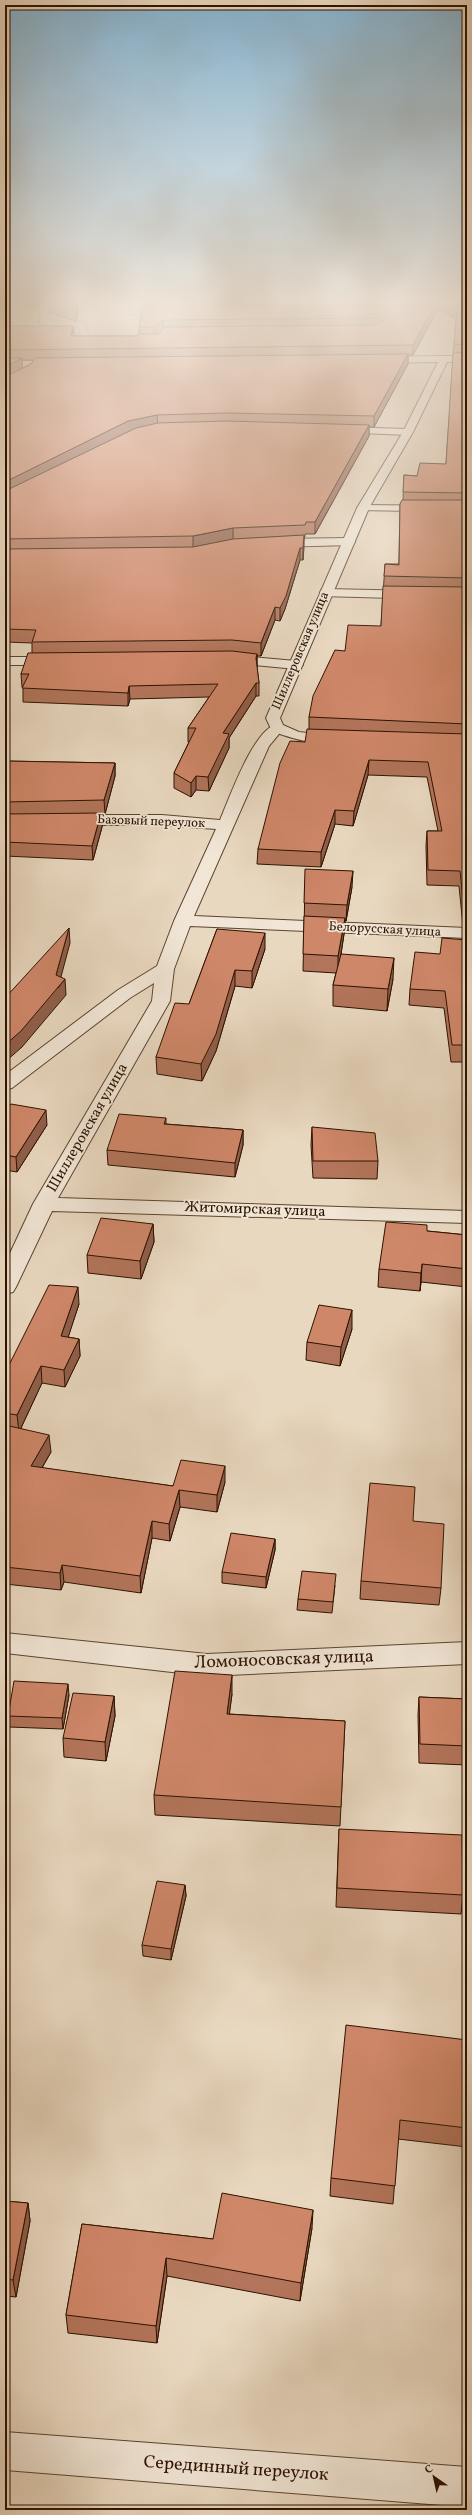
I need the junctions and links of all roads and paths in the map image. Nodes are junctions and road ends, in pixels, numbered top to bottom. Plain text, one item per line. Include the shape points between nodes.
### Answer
1 (413, 421) edge
2 (329, 430) edge
3 (408, 432) junction
4 (363, 508) junction
5 (467, 509) edge
6 (349, 542) junction
7 (261, 544) edge
8 (326, 593) junction
9 (467, 596) edge
10 (216, 659) edge
11 (5, 661) edge
12 (69, 661) edge
13 (296, 665) junction
14 (277, 728) junction
15 (349, 740) edge
16 (58, 820) edge
17 (226, 825) junction
18 (183, 921) junction
19 (467, 933) edge
20 (164, 969) junction
21 (5, 1084) edge
22 (44, 1204) junction
23 (467, 1217) edge
24 (5, 1287) edge
25 (5, 1643) edge
26 (467, 1653) edge
27 (5, 2451) edge
28 (467, 2487) edge

1 - 3 street, Шиллеровская улица
2 - 3 street
3 - 4 street, Шиллеровская улица
4 - 5 street
4 - 6 street, Шиллеровская улица
6 - 7 street
6 - 8 street, Шиллеровская улица
8 - 9 street
8 - 13 street, Шиллеровская улица
10 - 13 street
11 - 12 street
13 - 14 street, Шиллеровская улица via 273,718
14 - 15 street via 296,736
14 - 17 street, Шиллеровская улица via 262,744
16 - 17 street, Базовый переулок via 162,820
17 - 18 street, Шиллеровская улица
18 - 19 street, Белорусская улица
18 - 20 street, Шиллеровская улица
20 - 21 street via 124,994
20 - 22 street, Шиллеровская улица via 161,1001
22 - 23 street, Житомирская улица
22 - 24 street, Шиллеровская улица
25 - 26 street, Ломоносовская улица via 207,1665
27 - 28 street, Серединный переулок

